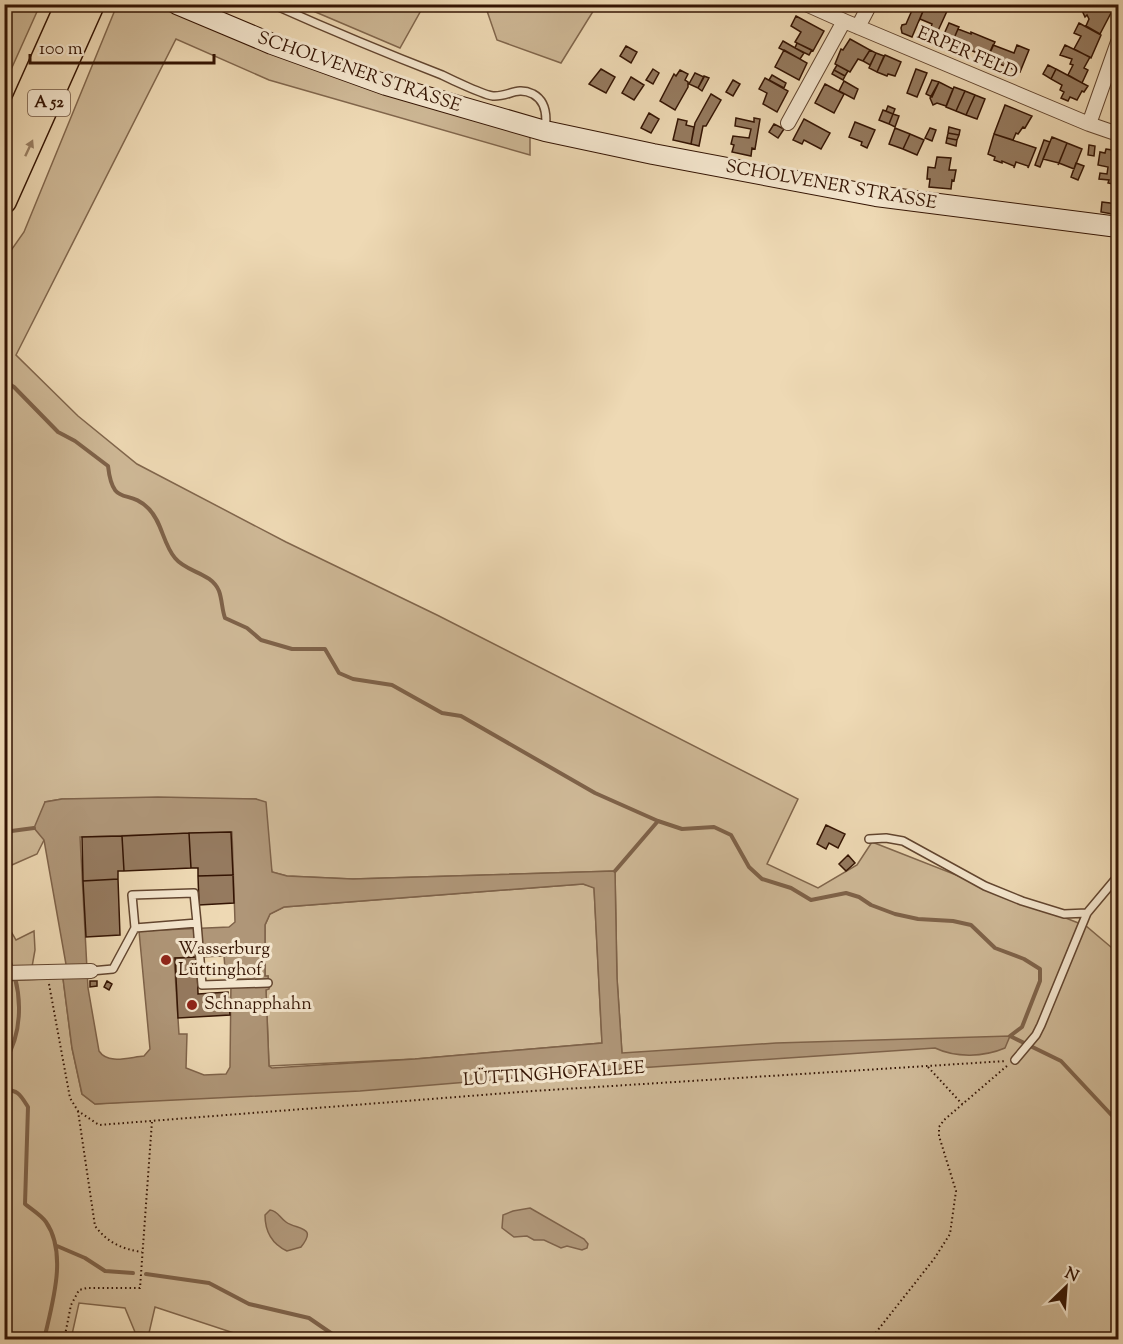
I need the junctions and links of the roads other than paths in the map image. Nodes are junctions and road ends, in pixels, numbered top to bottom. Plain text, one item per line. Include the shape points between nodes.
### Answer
1 (68, 4) edge
2 (92, 4) edge
3 (177, 4) edge
4 (272, 4) edge
5 (806, 4) edge
6 (870, 4) edge
7 (844, 21) junction
8 (858, 27) junction
9 (1119, 42) edge
10 (788, 123) dead end
11 (1089, 124) junction
12 (545, 131) junction
13 (1119, 134) edge
14 (4, 147) edge
15 (4, 201) edge
16 (1119, 227) edge
17 (870, 839) dead end
18 (1119, 876) edge
19 (1087, 914) junction
20 (197, 924) junction
21 (135, 928) junction
22 (91, 972) joint
23 (4, 973) edge
24 (268, 983) dead end
25 (1014, 1060) road end

1 - 14 highway, A 52
15 -> 2 highway, A 52
3 - 12 main road, SCHOLVENER STRASSE via 376,82
4 - 12 lane, SCHOLVENER STRASSE via 493,96 520,90 533,94 541,99 547,119
5 - 7 street, ERPER FELD
6 - 8 street
7 - 8 street, ERPER FELD
7 - 10 street
8 - 11 street, ERPER FELD
9 - 11 street
11 - 13 street, ERPER FELD
12 - 16 main road, SCHOLVENER STRASSE via 876,196
17 - 19 lane via 903,841 984,886 1022,901 1064,914
18 - 19 lane
19 - 25 lane via 1036,1035
20 - 21 lane
20 - 21 lane via 194,893 132,895
20 - 24 lane via 202,985
21 - 22 lane via 113,969
22 - 23 street

